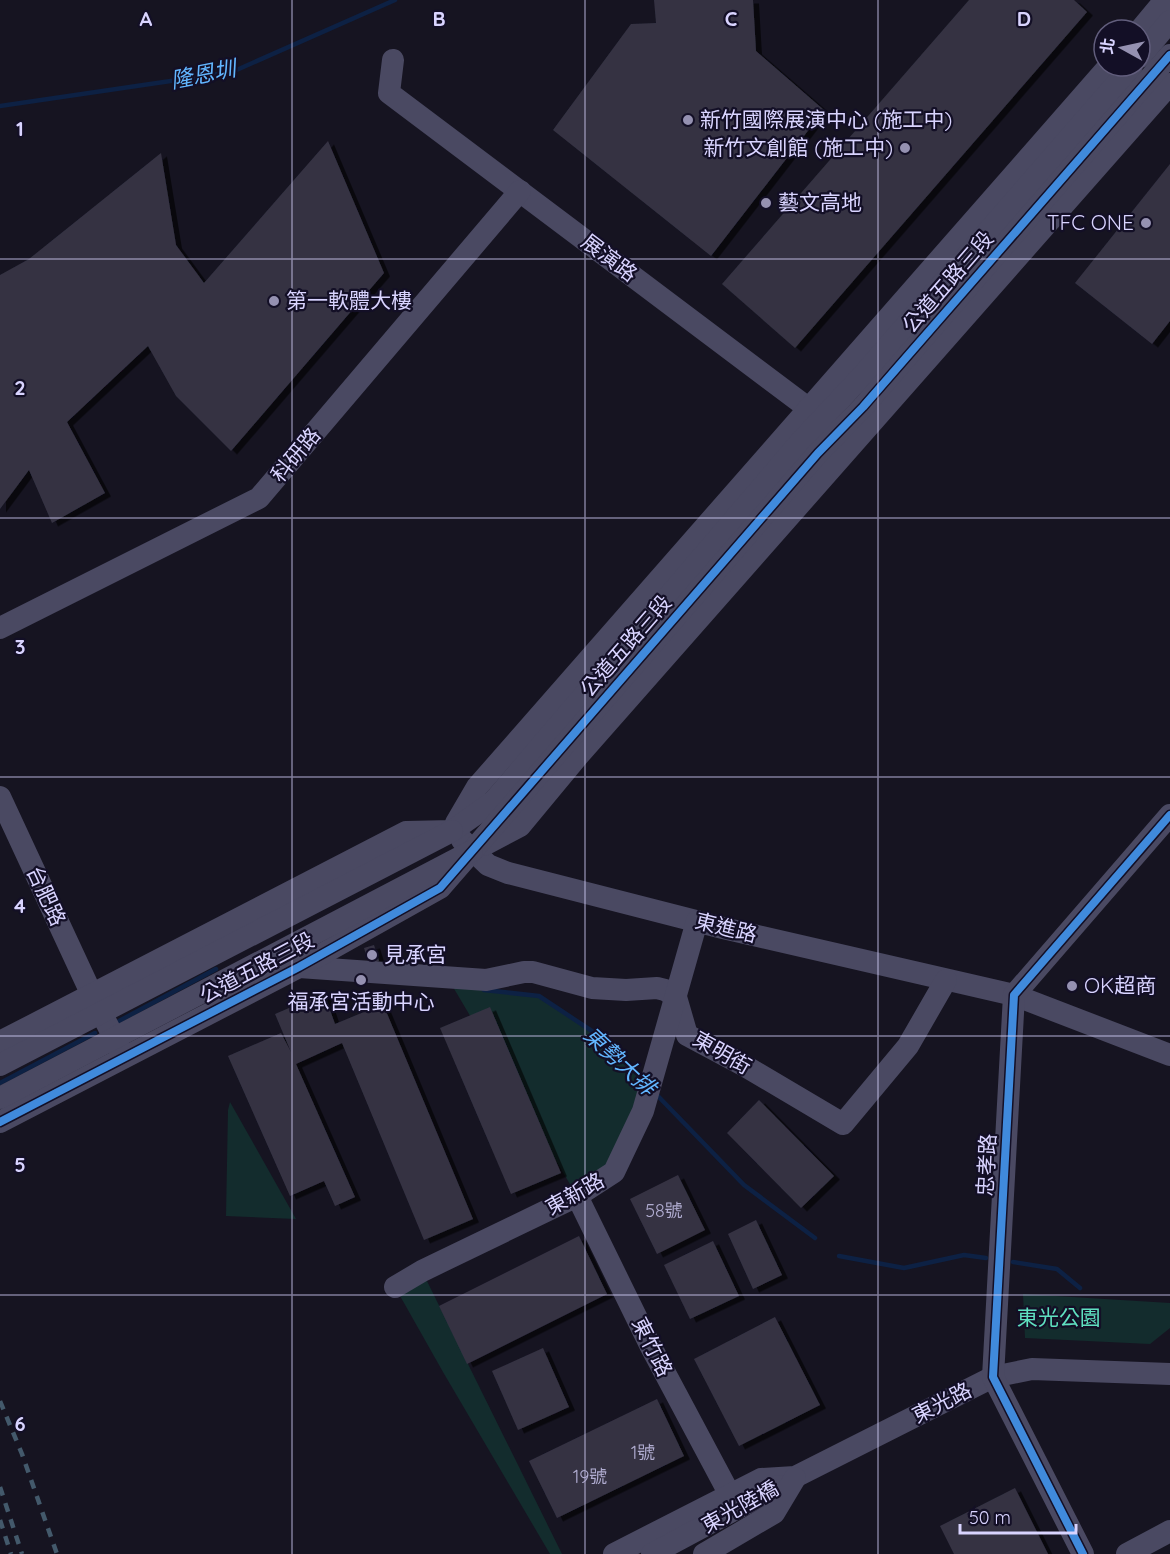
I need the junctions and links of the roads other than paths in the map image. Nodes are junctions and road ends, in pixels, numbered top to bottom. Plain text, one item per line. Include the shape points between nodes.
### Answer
1 (1165, 0) edge
2 (1150, 18) edge
3 (1170, 21) edge
4 (1152, 43) edge
5 (1170, 55) edge
6 (393, 60) dead end
7 (1100, 78) edge
8 (1122, 78) edge
9 (1170, 84) edge
10 (520, 191) junction
11 (831, 426) junction
12 (0, 628) edge
13 (0, 797) edge
14 (1170, 815) edge
15 (452, 831) junction
16 (472, 851) junction
17 (698, 921) junction
18 (299, 967) junction
19 (946, 980) junction
20 (92, 995) junction
21 (1014, 995) junction
22 (676, 997) junction
23 (0, 1042) edge
24 (1170, 1055) edge
25 (123, 1057) junction
26 (0, 1065) edge
27 (0, 1098) edge
28 (0, 1122) edge
29 (577, 1196) junction
30 (395, 1287) dead end
31 (1170, 1374) edge
32 (993, 1377) junction
33 (795, 1477) junction
34 (730, 1496) junction
35 (1170, 1531) edge
36 (614, 1554) edge
37 (652, 1554) edge
38 (704, 1554) edge
39 (1083, 1554) edge
40 (1126, 1554) edge

1 - 2 street
3 - 4 street
5 - 11 street, 公道五路三段 via 863,407
6 - 10 street, 展演路 via 389,93
7 - 11 street, 公道五路三段
8 - 11 street, 公道五路三段
9 - 11 street, 公道五路三段
10 - 11 street, 展演路
10 - 12 street, 科研路 via 259,498
11 - 15 street, 公道五路三段 via 666,597 493,802
11 - 16 street, 公道五路三段 via 818,453
13 - 20 street, 台肥路
14 - 21 street
15 - 16 street, 東進路
15 - 20 street via 406,832
15 - 26 street, 公道五路三段, bridge
16 - 17 street, 東進路 via 488,865 508,873
16 - 18 street, 公道五路三段 via 440,888
16 - 27 street, 公道五路三段, bridge
17 - 19 street, 東進路
17 - 22 street, 東新路
18 - 22 street via 486,980 533,972 592,988 657,988
18 - 25 street, 公道五路三段
19 - 21 street, 東進路
19 - 22 street, 東明街 via 908,1046 843,1124 687,1035
20 - 23 street
20 - 25 street, 台肥路
21 - 24 street
21 - 32 street, 忠孝路
22 - 29 street, 東新路 via 643,1111 614,1172
25 - 28 street, 公道五路三段
29 - 30 street, 東新路
29 - 34 street, 東竹路
31 - 32 street, 東光路 via 1032,1369
32 - 33 street, 東光路
32 - 39 street
33 - 34 street, 東光路 via 761,1479
33 - 37 street, 東光陸橋
33 - 38 street via 774,1514
34 - 36 street, 東光路
35 - 40 street

